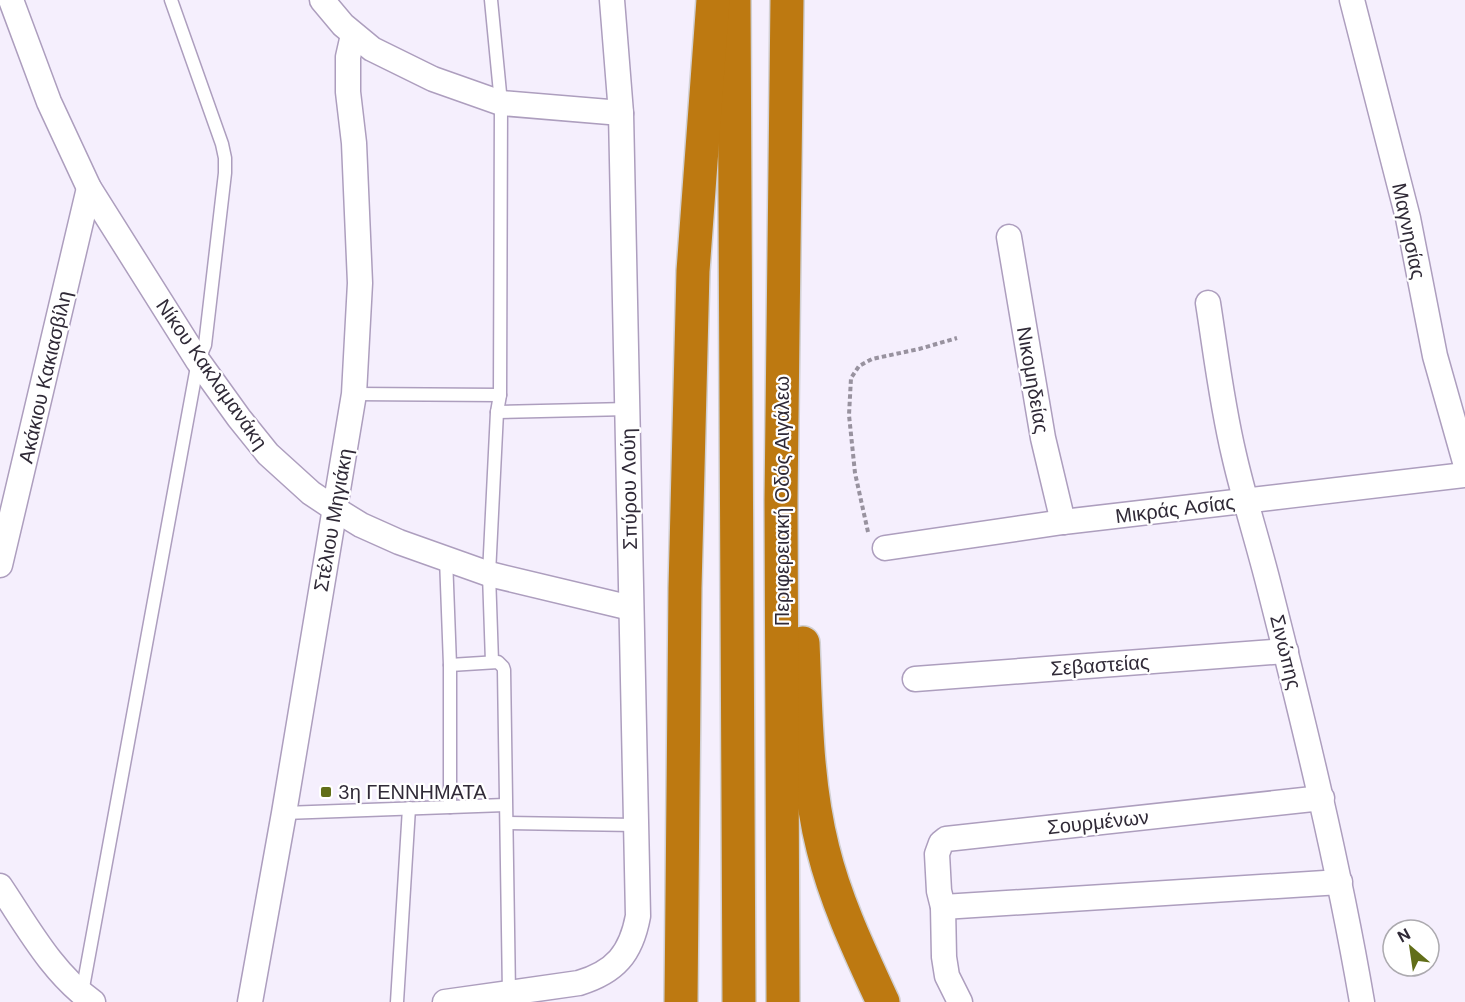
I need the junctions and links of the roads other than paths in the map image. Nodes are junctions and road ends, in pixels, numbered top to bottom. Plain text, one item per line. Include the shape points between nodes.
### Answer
1 (11, 0) edge
2 (171, 0) edge
3 (322, 0) edge
4 (490, 0) edge
5 (612, 0) edge
6 (713, 0) edge
7 (734, 0) edge
8 (788, 0) edge
9 (1352, 0) edge
10 (353, 35) junction
11 (501, 104) junction
12 (621, 113) junction
13 (89, 188) junction
14 (1009, 237) dead end
15 (1208, 303) dead end
16 (198, 360) junction
17 (354, 394) junction
18 (500, 395) junction
19 (628, 409) junction
20 (497, 412) junction
21 (1465, 462) edge
22 (1465, 475) edge
23 (781, 500) junction
24 (1245, 500) junction
25 (335, 509) junction
26 (1063, 522) junction
27 (885, 548) road end
28 (446, 558) junction
29 (0, 565) edge
30 (489, 574) junction
31 (631, 608) junction
32 (1286, 651) junction
33 (492, 663) junction
34 (450, 665) junction
35 (915, 679) dead end
36 (1322, 798) junction
37 (505, 805) junction
38 (450, 807) junction
39 (409, 808) junction
40 (284, 813) junction
41 (507, 823) junction
42 (635, 825) junction
43 (1340, 882) junction
44 (0, 886) edge
45 (943, 907) junction
46 (574, 993) edge
47 (509, 994) junction
48 (87, 998) edge
49 (250, 1002) edge
50 (397, 1002) edge
51 (445, 1002) edge
52 (681, 1002) edge
53 (739, 1002) edge
54 (783, 1002) edge
55 (883, 1002) edge
56 (960, 1002) edge
57 (1362, 1002) edge

1 - 13 street, Νίκου Κακλαμανάκη via 49,102
2 - 16 lane via 225,158 208,323
3 - 10 street
4 - 11 lane
5 - 12 street, Σπύρου Λούη
6 - 52 highway via 693,272
7 - 53 highway
8 - 23 highway, Περιφερειακή Οδός Αιγάλεω
9 - 21 street, Μαγνησίας via 1408,218 1435,356
10 - 11 street via 433,80
10 - 17 street, Στέλιου Μηγιάκη via 348,57 348,92 360,283
11 - 12 street
11 - 18 lane
12 - 19 street, Σπύρου Λούη
13 - 16 street, Νίκου Κακλαμανάκη
13 - 29 street, Ακάκιου Κακιασβίλη
14 - 26 street, Νικομηδείας via 1043,438
15 - 24 street, Σινώπης via 1223,400
16 - 25 street, Νίκου Κακλαμανάκη via 268,454
16 - 48 lane
17 - 18 lane
17 - 25 street, Στέλιου Μηγιάκη
18 - 20 lane
19 - 20 lane
19 - 31 street, Σπύρου Λούη
20 - 30 lane
22 - 24 street, Μικράς Ασίας
23 - 54 highway, Περιφερειακή Οδός Αιγάλεω
23 - 55 highway via 801,587 807,735 822,848 845,917
24 - 26 street, Μικράς Ασίας
24 - 32 street, Σινώπης
25 - 28 street, Νίκου Κακλαμανάκη via 399,542
25 - 40 street, Στέλιου Μηγιάκη
26 - 27 street, Μικράς Ασίας
28 - 30 street, Νίκου Κακλαμανάκη
28 - 34 lane
30 - 31 street, Νίκου Κακλαμανάκη
30 - 33 lane
31 - 42 street, Σπύρου Λούη
32 - 35 street, Σεβαστείας
32 - 36 street, Σινώπης
33 - 34 lane
33 - 37 lane via 500,663 504,670
34 - 38 lane
36 - 43 street, Σινώπης
36 - 45 street, Σουρμένων via 951,838 941,843 937,854
37 - 38 lane
37 - 41 lane
38 - 39 lane
39 - 40 lane
39 - 50 lane
40 - 49 street, Στέλιου Μηγιάκη
41 - 42 lane
41 - 47 lane
42 - 46 street, Σπύρου Λούη via 638,916 634,937 610,969
43 - 45 street
43 - 57 street, Σινώπης
44 - 48 street via 60,972
45 - 56 street, Σουρμένων via 947,976
46 - 47 street
47 - 51 street

